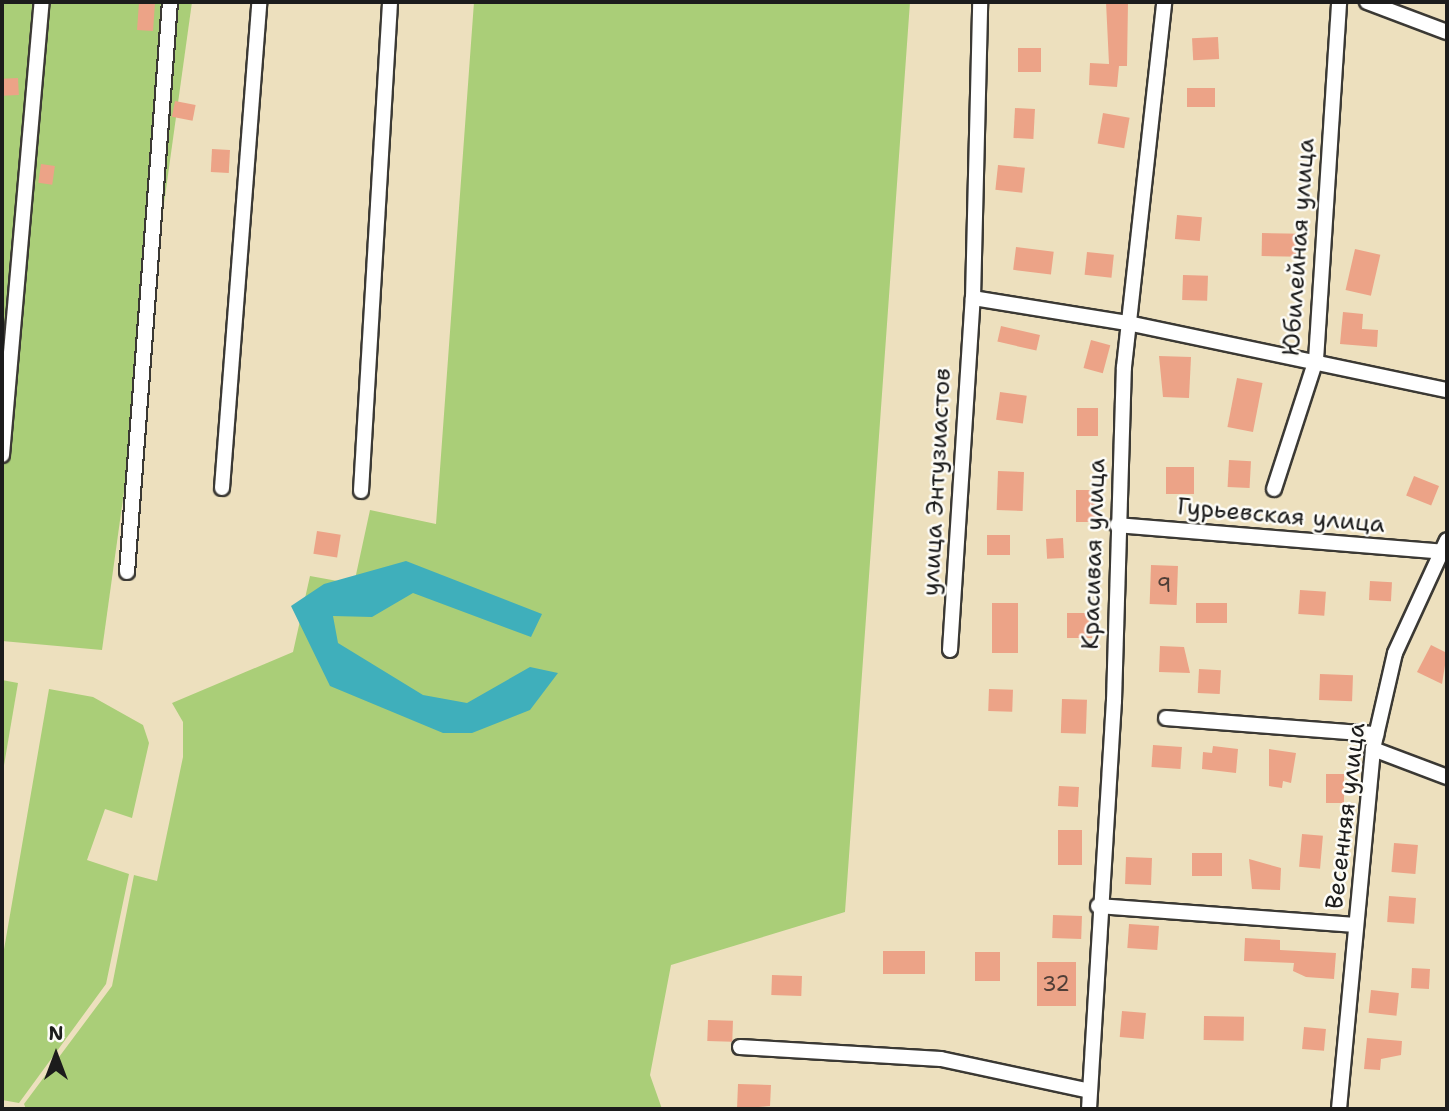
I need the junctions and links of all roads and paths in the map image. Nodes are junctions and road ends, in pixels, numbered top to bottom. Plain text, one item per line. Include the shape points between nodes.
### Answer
1 (42, 2) edge
2 (170, 2) edge
3 (259, 2) edge
4 (390, 2) edge
5 (980, 2) edge
6 (1164, 2) edge
7 (1339, 2) edge
8 (1367, 2) edge
9 (1447, 32) edge
10 (973, 298) junction
11 (1128, 323) junction
12 (1316, 360) junction
13 (1447, 390) edge
14 (2, 455) edge
15 (222, 488) dead end
16 (1274, 489) dead end
17 (361, 491) dead end
18 (1117, 525) junction
19 (1444, 546) edge
20 (127, 572) dead end
21 (950, 650) dead end
22 (1166, 718) dead end
23 (1376, 734) junction
24 (1373, 749) junction
25 (1447, 777) edge
26 (1098, 906) junction
27 (1355, 925) junction
28 (740, 1047) dead end
29 (1090, 1091) junction
30 (1089, 1109) edge
31 (1339, 1109) edge

1 - 14 street
2 - 20 street
3 - 15 street
4 - 17 street
5 - 10 street
6 - 11 street, Красивая улица
7 - 12 street, Юбилейная улица
8 - 9 street
10 - 11 street
10 - 21 street, улица Энтузиастов
11 - 12 street
11 - 18 street, Красивая улица
12 - 13 street
12 - 16 street, Юбилейная улица
18 - 19 street, Гурьевская улица
18 - 26 street, Красивая улица via 1114,701
19 - 23 street, Весенняя улица via 1395,653
22 - 23 street
23 - 24 street, Весенняя улица
24 - 25 street
24 - 27 street, Весенняя улица
26 - 27 street
26 - 29 street, Красивая улица
27 - 31 street, Весенняя улица
28 - 29 street via 941,1059
29 - 30 street, Красивая улица

